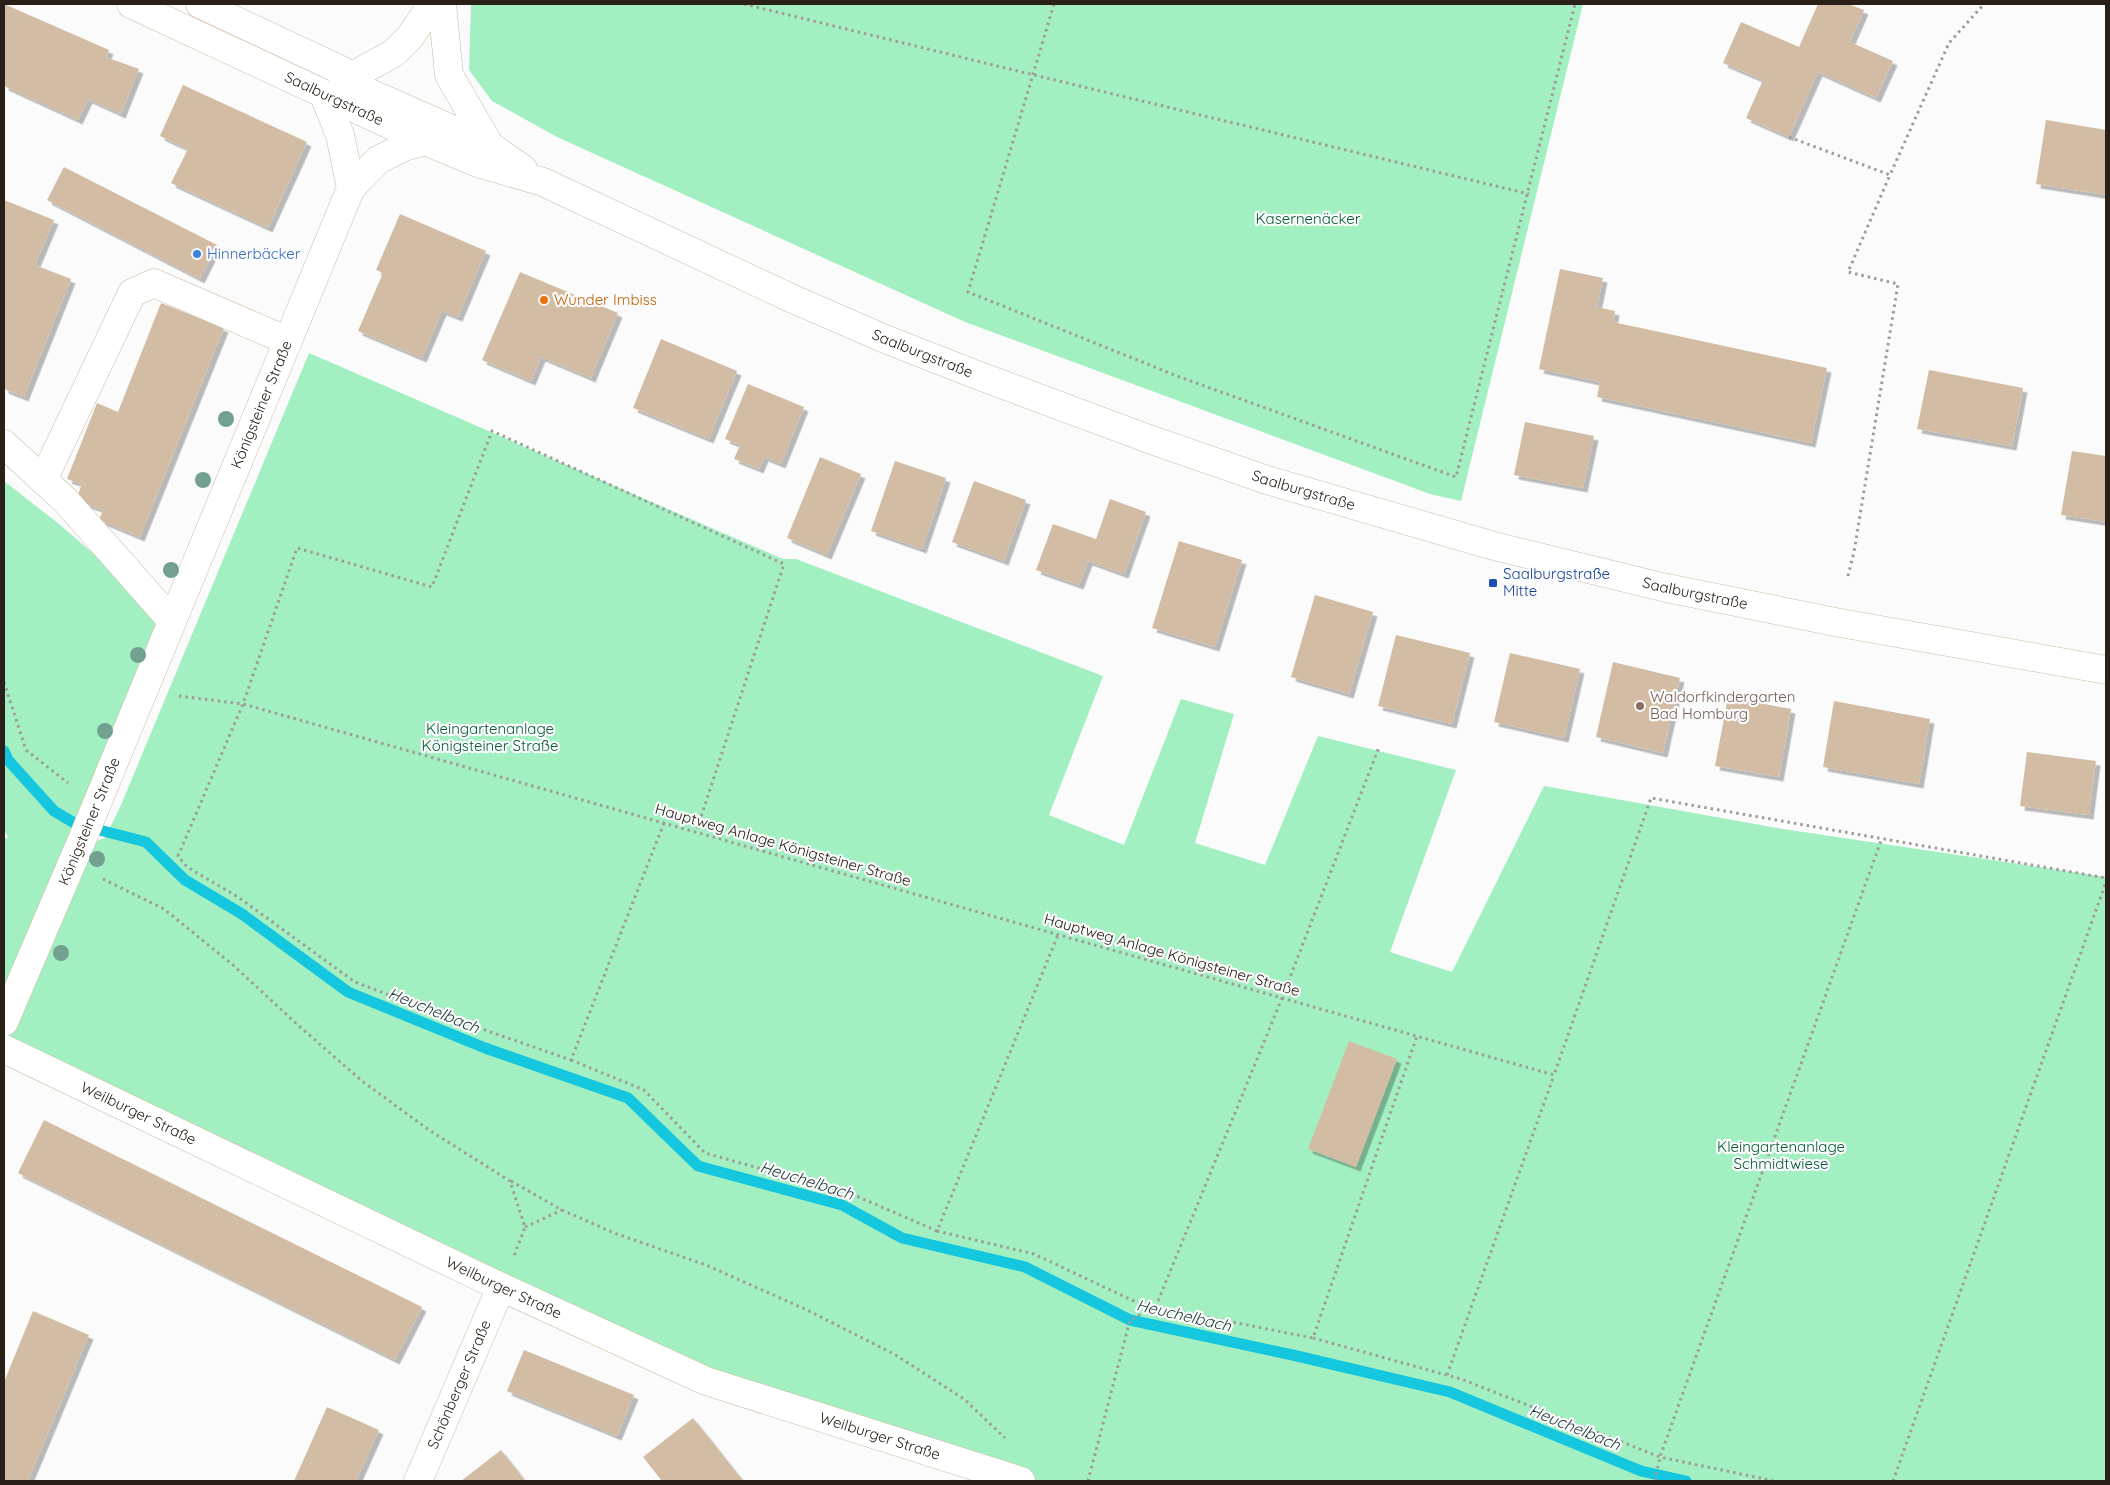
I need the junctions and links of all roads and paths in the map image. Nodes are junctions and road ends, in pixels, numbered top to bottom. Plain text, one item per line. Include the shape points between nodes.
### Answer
1 (131, 4) edge
2 (200, 4) edge
3 (432, 4) edge
4 (442, 4) edge
5 (744, 4) edge
6 (1054, 4) edge
7 (1575, 4) edge
8 (1984, 4) edge
9 (1034, 75) junction
10 (334, 88) junction
11 (1789, 137) dead end
12 (425, 141) junction
13 (490, 146) junction
14 (1890, 176) junction
15 (542, 182) junction
16 (351, 188) junction
17 (1529, 194) junction
18 (288, 341) junction
19 (4, 444) edge
20 (43, 480) junction
21 (1848, 576) dead end
22 (172, 621) junction
23 (152, 670) junction
24 (2106, 670) edge
25 (4, 682) edge
26 (243, 704) junction
27 (1379, 747) dead end
28 (90, 820) junction
29 (664, 823) junction
30 (696, 832) junction
31 (1882, 838) junction
32 (72, 863) junction
33 (2106, 878) edge
34 (2106, 882) edge
35 (1058, 935) junction
36 (1282, 998) junction
37 (4, 1022) edge
38 (1417, 1036) junction
39 (4, 1049) edge
40 (571, 1060) junction
41 (1554, 1075) junction
42 (510, 1181) junction
43 (562, 1210) junction
44 (525, 1227) junction
45 (937, 1231) junction
46 (501, 1287) junction
47 (1156, 1306) junction
48 (1313, 1338) junction
49 (1447, 1376) junction
50 (1011, 1444) dead end
51 (1660, 1457) junction
52 (418, 1481) edge
53 (1021, 1481) edge
54 (1088, 1481) edge
55 (1655, 1481) edge
56 (1774, 1481) edge
57 (1893, 1481) edge

1 - 10 street, Saalburgstraße
2 - 10 street, Saalburgstraße via 343,71
3 - 10 street via 410,37 394,53
4 - 13 street via 449,75
5 - 9 path
6 - 9 path
7 - 17 path
8 - 14 path via 1949,44
9 - 17 path
9 - 17 path via 968,292 1177,376 1456,477
10 - 12 street, Saalburgstraße
10 - 13 street, Saalburgstraße
10 - 16 street
11 - 14 path
12 - 15 street, Saalburgstraße via 478,163
12 - 16 street, Königsteiner Straße via 378,160
13 - 15 street, Saalburgstraße
14 - 21 path via 1848,272 1898,284
15 - 24 street, Saalburgstraße via 793,299 894,342 1137,435 1267,480 1494,546 1662,588
16 - 18 street, Königsteiner Straße
18 - 20 street via 154,283 132,293
18 - 22 street, Königsteiner Straße
19 - 20 street
20 - 22 street via 65,500
22 - 23 street, Königsteiner Straße
23 - 26 path, Hauptweg Anlage Königsteiner Straße via 168,694
23 - 28 street, Königsteiner Straße
25 - 28 path via 26,750
26 - 29 path, Hauptweg Anlage Königsteiner Straße
26 - 30 path via 297,548 432,587 492,431 784,564
26 - 40 path via 178,856 186,867 238,897 355,982
27 - 36 path
28 - 32 street, Königsteiner Straße
29 - 30 path, Hauptweg Anlage Königsteiner Straße
29 - 40 path
30 - 35 path, Hauptweg Anlage Königsteiner Straße
31 - 33 path
31 - 41 path via 1651,798
31 - 51 path
32 - 37 street, Königsteiner Straße
32 - 42 path via 164,909 233,965 362,1081 429,1130
34 - 57 path
35 - 36 path, Hauptweg Anlage Königsteiner Straße
35 - 45 path
36 - 38 path, Hauptweg Anlage Königsteiner Straße
36 - 47 path
38 - 41 path, Hauptweg Anlage Königsteiner Straße
38 - 48 path
39 - 46 street, Weilburger Straße
40 - 45 path via 644,1090 705,1153 854,1195
41 - 49 path
42 - 43 path
42 - 44 path
43 - 44 path
43 - 50 path via 614,1234 706,1265 807,1310 894,1354 964,1400
44 - 46 path
45 - 47 path via 1034,1254 1140,1304
46 - 52 street, Schönberger Straße
46 - 53 street, Weilburger Straße via 706,1381
47 - 48 path
47 - 54 path via 1130,1320
48 - 49 path
49 - 51 path
51 - 55 path
51 - 56 path

